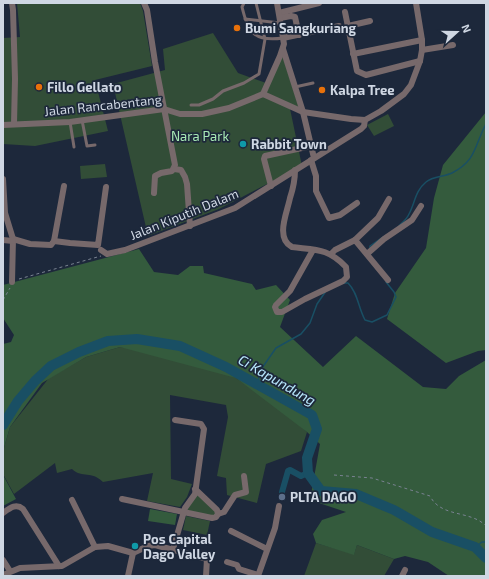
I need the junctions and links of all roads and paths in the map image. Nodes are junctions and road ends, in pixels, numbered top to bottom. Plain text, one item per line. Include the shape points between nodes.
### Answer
1 (12, 3) edge
2 (144, 3) edge
3 (244, 3) edge
4 (256, 3) edge
5 (277, 3) edge
6 (319, 3) edge
7 (416, 3) edge
8 (345, 12) dead end
9 (280, 18) junction
10 (245, 19) junction
11 (259, 20) junction
12 (370, 22) dead end
13 (339, 26) dead end
14 (348, 26) junction
15 (299, 35) junction
16 (284, 38) junction
17 (265, 39) junction
18 (422, 40) junction
19 (453, 44) dead end
20 (283, 49) junction
21 (422, 50) junction
22 (353, 54) junction
23 (420, 61) junction
24 (312, 83) dead end
25 (295, 87) junction
26 (263, 94) junction
27 (191, 104) dead end
28 (164, 109) junction
29 (303, 112) junction
30 (82, 120) junction
31 (365, 120) junction
32 (70, 122) junction
33 (14, 124) junction
34 (3, 125) edge
35 (95, 145) dead end
36 (311, 146) junction
37 (74, 147) dead end
38 (312, 159) junction
39 (174, 169) junction
40 (295, 170) junction
41 (3, 179) edge
42 (64, 186) dead end
43 (271, 186) junction
44 (106, 187) dead end
45 (154, 193) dead end
46 (389, 199) dead end
47 (357, 203) dead end
48 (421, 206) dead end
49 (4, 213) edge
50 (190, 226) junction
51 (3, 240) edge
52 (13, 240) junction
53 (355, 240) junction
54 (54, 241) junction
55 (101, 250) dead end
56 (314, 250) junction
57 (107, 254) junction
58 (331, 254) junction
59 (367, 254) junction
60 (388, 280) dead end
61 (12, 281) junction
62 (3, 300) edge
63 (175, 420) dead end
64 (334, 475) dead end
65 (244, 476) dead end
66 (195, 489) junction
67 (122, 499) dead end
68 (72, 500) dead end
69 (279, 506) dead end
70 (3, 512) edge
71 (184, 512) junction
72 (218, 514) junction
73 (486, 526) edge
74 (231, 531) dead end
75 (95, 546) junction
76 (172, 549) junction
77 (267, 549) junction
78 (133, 553) junction
79 (3, 560) edge
80 (227, 562) dead end
81 (59, 566) junction
82 (405, 570) dead end
83 (10, 571) junction
84 (3, 575) edge
85 (128, 576) edge
86 (206, 576) edge
87 (258, 576) edge
88 (402, 576) edge

1 - 33 street
2 - 28 street
3 - 10 lane via 242,7
4 - 11 lane
5 - 9 street
6 - 9 street
7 - 18 street
8 - 14 street
9 - 11 lane
9 - 15 street via 295,17
9 - 16 street
10 - 11 lane
10 - 17 lane via 256,35
11 - 17 lane
12 - 14 street
13 - 15 street
14 - 22 street
15 - 16 street
16 - 17 lane
16 - 20 street
17 - 27 lane via 259,74 223,91 213,99 199,105
18 - 21 street
18 - 22 street
19 - 21 street
20 - 25 street
20 - 26 street
21 - 23 street
22 - 23 street via 357,72 366,75
23 - 31 street via 411,86 404,94 387,108
24 - 25 lane
25 - 29 street
26 - 28 street, Jalan Rancabentang via 229,108 202,114 180,114
26 - 29 street
28 - 30 street, Jalan Rancabentang
28 - 39 street
29 - 31 street
29 - 36 street
30 - 32 street, Jalan Rancabentang
30 - 35 lane via 86,146
31 - 38 street, Jalan Kiputih Dalam via 362,129
32 - 33 street, Jalan Rancabentang
32 - 37 lane
33 - 34 street, Jalan Rancabentang
36 - 38 street
36 - 43 street via 265,156
38 - 40 street, Jalan Kiputih Dalam
38 - 47 street via 316,191 328,218 340,215
39 - 45 street via 155,176
39 - 50 street via 182,170 187,184
40 - 43 street, Jalan Kiputih Dalam
40 - 56 street via 283,234 288,245
41 - 49 street
42 - 54 street
43 - 50 street, Jalan Kiputih Dalam via 235,208
44 - 54 street via 98,245
46 - 53 street via 378,218
48 - 59 street via 412,220
49 - 52 street
50 - 57 street, Jalan Kiputih Dalam
51 - 52 street
52 - 54 street via 51,245
52 - 61 street
53 - 58 street
53 - 59 street
55 - 57 street
56 - 58 street
56 - 58 street via 290,290 276,305 277,312 282,312 347,277 346,267
57 - 61 path
59 - 60 street
61 - 62 path
63 - 66 street via 201,424 204,429
64 - 73 path via 372,478 430,496 438,507 477,519
65 - 72 street via 246,492 236,495 224,512
66 - 71 street via 195,494
66 - 72 street
67 - 71 street
68 - 75 street
69 - 77 street via 275,528
70 - 81 street via 13,506 23,509
71 - 72 street via 212,518
71 - 76 street
74 - 77 street
75 - 78 street via 108,546
75 - 81 street
76 - 78 street via 153,545
76 - 86 street via 207,558
77 - 87 street
78 - 85 street
79 - 83 street
80 - 87 street
81 - 83 street
82 - 88 street
83 - 84 street

